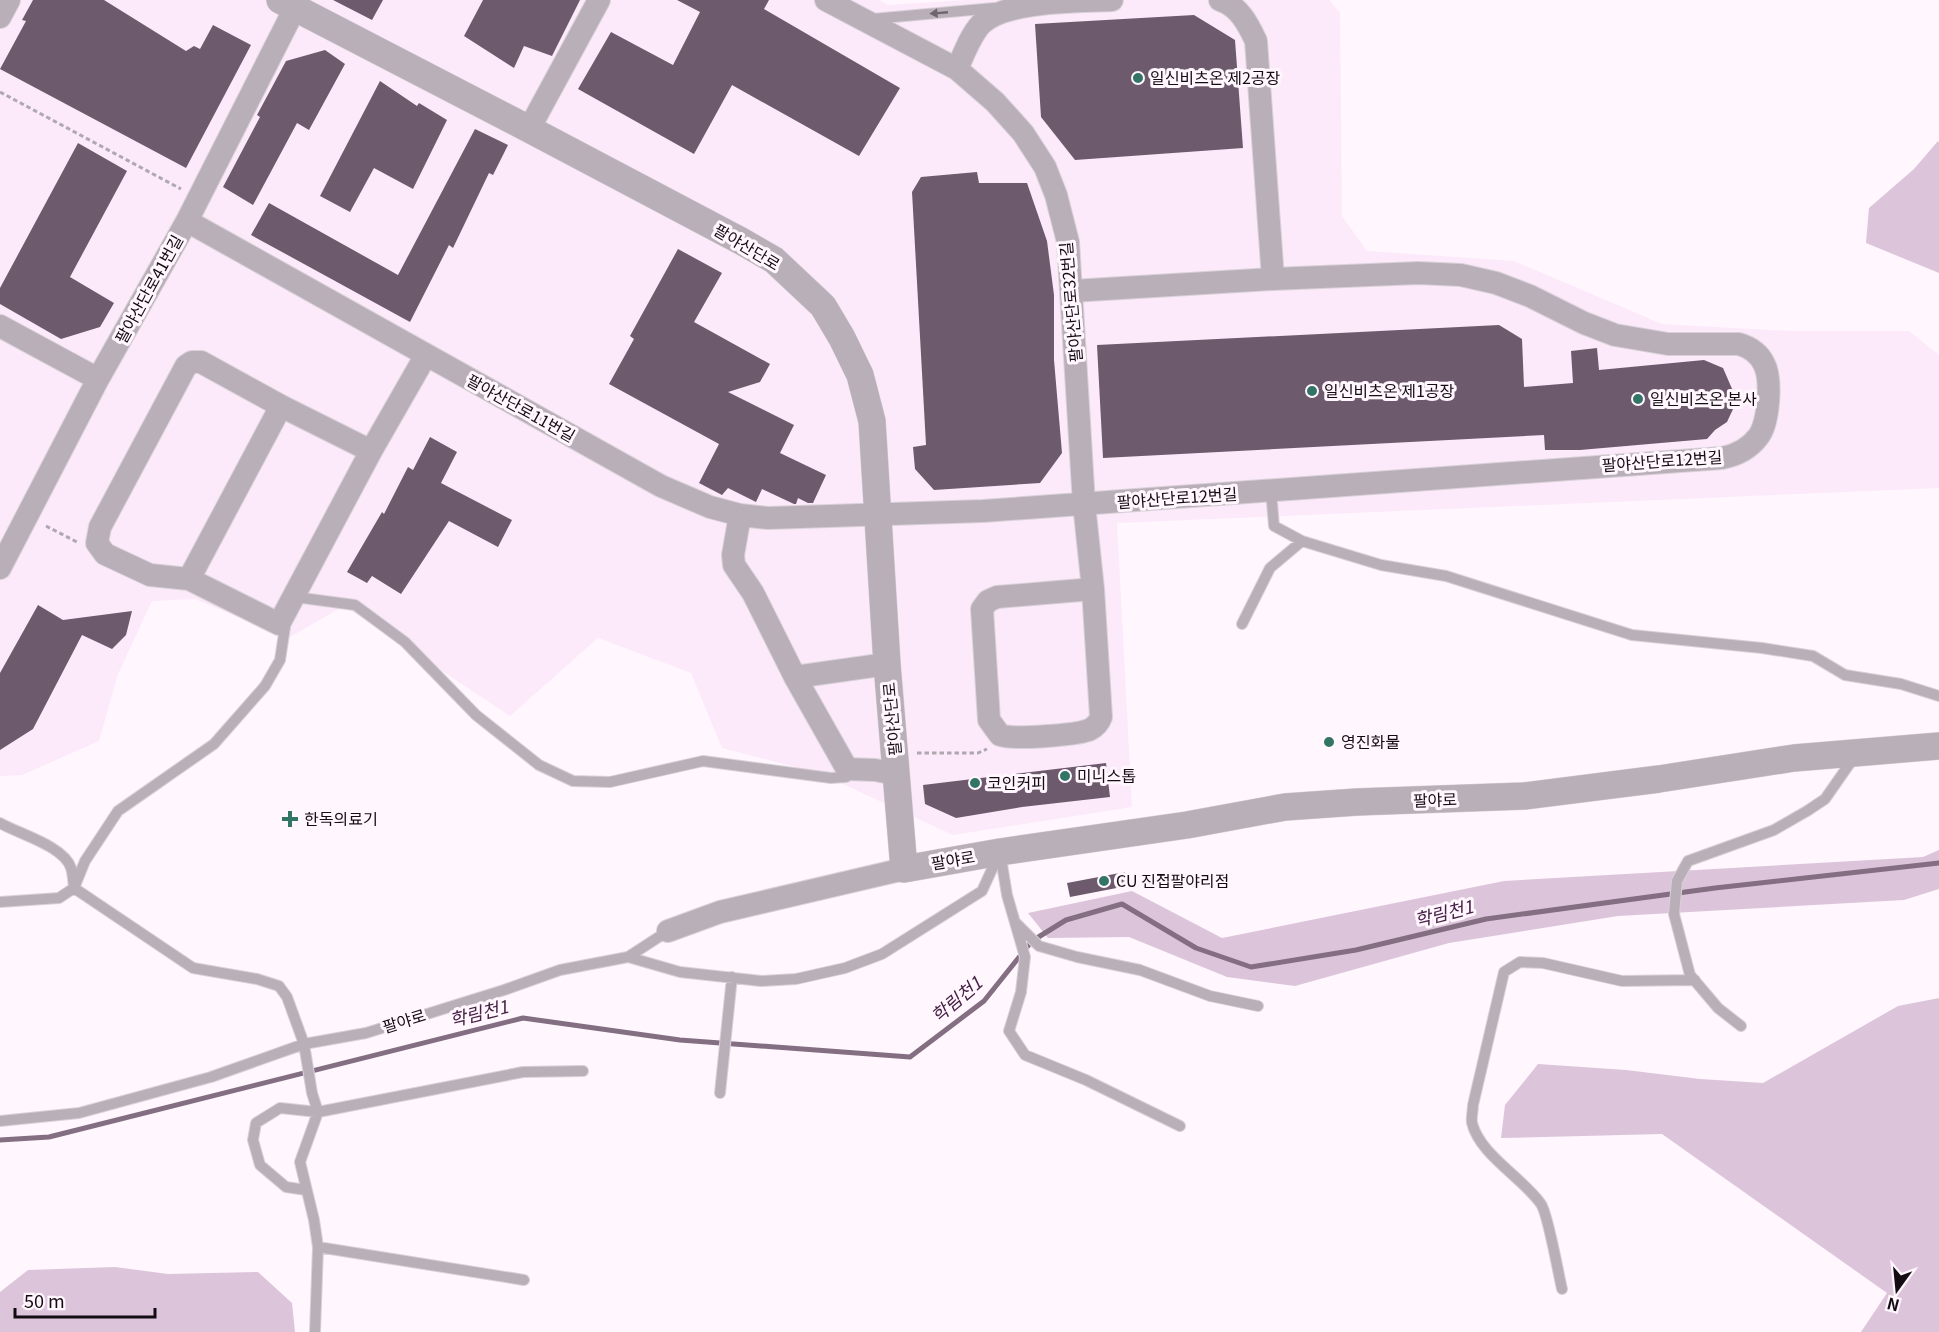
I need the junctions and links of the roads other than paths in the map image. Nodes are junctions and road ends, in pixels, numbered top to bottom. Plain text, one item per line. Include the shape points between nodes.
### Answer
1 (9, 0) edge
2 (599, 0) edge
3 (826, 0) edge
4 (1112, 0) edge
5 (1220, 0) edge
6 (287, 4) edge
7 (1019, 7) junction
8 (0, 17) edge
9 (864, 20) junction
10 (957, 69) junction
11 (529, 129) junction
12 (187, 221) junction
13 (1273, 279) junction
14 (1072, 291) junction
15 (0, 326) edge
16 (426, 355) junction
17 (98, 379) junction
18 (281, 406) junction
19 (371, 451) junction
20 (1271, 491) junction
21 (1084, 504) junction
22 (740, 515) junction
23 (879, 515) junction
24 (1302, 541) junction
25 (0, 568) edge
26 (189, 579) junction
27 (1093, 589) junction
28 (295, 597) junction
29 (279, 624) junction
30 (1242, 624) dead end
31 (887, 664) junction
32 (795, 677) junction
33 (1939, 696) edge
34 (1939, 746) edge
35 (1857, 753) junction
36 (895, 764) junction
37 (847, 769) junction
38 (0, 823) edge
39 (1000, 852) junction
40 (904, 869) junction
41 (74, 888) junction
42 (0, 902) edge
43 (1015, 923) junction
44 (668, 931) joint
45 (628, 957) junction
46 (732, 977) junction
47 (1695, 980) junction
48 (1258, 1005) dead end
49 (1740, 1026) dead end
50 (303, 1044) junction
51 (583, 1071) dead end
52 (720, 1093) dead end
53 (318, 1112) junction
54 (0, 1121) edge
55 (1180, 1126) dead end
56 (306, 1190) junction
57 (318, 1247) junction
58 (524, 1280) dead end
59 (1562, 1288) dead end
60 (315, 1332) edge

1 - 8 street
2 - 11 street
3 - 9 street, 팔야산단로32번길
4 - 7 street
5 - 13 street via 1238,12 1256,41
6 - 11 street, 팔야산단로
6 - 12 street, 팔야산단로41번길
7 -> 9 lane
7 - 10 street via 993,15 981,24
9 - 10 street, 팔야산단로32번길
10 - 14 street, 팔야산단로32번길 via 1023,133 1045,167 1068,242
11 - 23 street, 팔야산단로 via 774,260 823,306 860,375 872,421
12 - 16 street, 팔야산단로11번길
12 - 17 street, 팔야산단로41번길
13 - 14 street, 팔야산단로12번길
13 - 20 street, 팔야산단로12번길 via 1461,275 1530,296 1615,335 1668,344 1739,344 1749,347 1764,364 1767,414 1760,435 1750,447 1722,458
14 - 21 street, 팔야산단로32번길
15 - 17 street
16 - 19 street
16 - 22 street, 팔야산단로11번길 via 661,486
17 - 25 street, 팔야산단로41번길
18 - 19 street
18 - 26 street
18 - 26 street via 201,362 186,366 100,527 97,543 105,554 150,575
19 - 28 street
20 - 21 street, 팔야산단로12번길
20 - 24 lane via 1274,526
21 - 23 street, 팔야산단로12번길
21 - 27 street, 팔야산단로32번길
22 - 23 street, 팔야산단로11번길 via 768,519
22 - 32 street via 735,565
23 - 31 street, 팔야산단로
24 - 30 lane via 1270,568
24 - 33 lane via 1381,565 1446,576 1632,635 1813,656 1845,675 1901,684
26 - 29 street
27 - 27 street, 팔야산단로32번길 via 1100,722 1086,731 1020,738 1000,735 989,720 982,609 997,597
28 - 29 street
28 - 37 lane via 355,605 405,642 476,715 539,765 573,781 610,782 703,761 831,778 846,777
29 - 41 lane via 285,627 280,660 265,686 214,744 118,811
31 - 32 street
31 - 36 street, 팔야산단로
32 - 37 street
34 - 35 street, 팔야로
35 - 39 street, 팔야로 via 1794,758 1524,796 1285,807
35 - 47 lane via 1825,799 1774,831 1688,861 1677,880 1674,914 1690,975
36 - 37 street via 875,770
36 - 40 street, 팔야산단로
38 - 41 lane via 56,851 71,866
39 - 40 street, 팔야로
39 - 43 lane
39 - 46 lane via 982,891 882,954 845,968 796,979 761,981
40 - 44 street, 팔야로 via 720,912
41 - 42 lane via 59,898
41 - 50 lane via 193,968 279,986 287,997
43 - 48 lane via 1038,946 1140,970 1210,996
43 - 55 lane via 1025,957 1021,992 1009,1031 1024,1055
44 - 45 lane, 팔야로
45 - 46 lane via 680,972
45 - 50 lane, 팔야로 via 560,970 366,1033
46 - 52 lane
47 - 49 lane via 1718,1008
47 - 59 lane via 1622,981 1543,963 1520,962 1504,972 1472,1123 1491,1155 1542,1205
50 - 53 lane
50 - 54 lane, 팔야로 via 211,1077 79,1113
51 - 53 lane via 523,1072
53 - 56 lane via 300,1162
53 - 56 lane via 280,1108 256,1123 253,1140 260,1165 286,1186
56 - 57 lane
57 - 58 lane
57 - 60 lane

